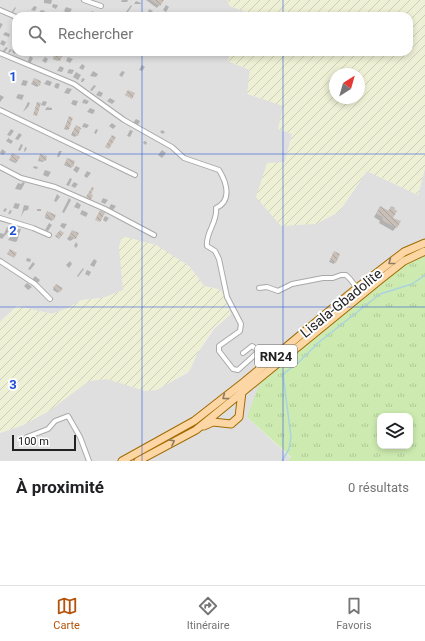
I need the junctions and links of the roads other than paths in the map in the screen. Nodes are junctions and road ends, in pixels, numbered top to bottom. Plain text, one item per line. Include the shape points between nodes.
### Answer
1 (84, 0) edge
2 (101, 6) dead end
3 (0, 10) edge
4 (12, 15) edge
5 (0, 53) edge
6 (0, 110) edge
7 (0, 167) edge
8 (135, 175) dead end
9 (0, 218) edge
10 (49, 235) dead end
11 (154, 235) dead end
12 (425, 243) edge
13 (425, 251) edge
14 (0, 261) edge
15 (259, 288) dead end
16 (357, 288) junction
17 (50, 299) dead end
18 (243, 353) dead end
19 (242, 392) junction
20 (196, 430) junction
21 (23, 441) dead end
22 (89, 461) edge
23 (122, 461) edge
24 (138, 461) edge

1 - 2 street
3 - 4 street
5 - 18 street via 74,84 124,120 172,147 184,158 219,170 224,178 227,194 222,205 216,208 216,219 211,226 206,246 215,251 219,259 227,297 241,324 240,331 219,346 219,352 233,369 238,370 258,352 252,346
6 - 8 street
7 - 11 street via 21,178 55,188 105,209
9 - 10 street via 24,224
12 -> 16 main road, Lisala-Gbadolite / RN24 via 404,252
13 - 19 main road, Lisala-Gbadolite / RN24 via 404,261 387,274
14 - 17 street via 35,284
15 - 16 street via 266,287 278,291 292,284 346,275
16 -> 23 main road, Lisala-Gbadolite / RN24 via 250,378 194,421
19 - 20 main road, Lisala-Gbadolite / RN24
19 - 20 main road via 239,417 231,424 213,422
24 -> 20 main road, Lisala-Gbadolite / RN24
21 - 22 street via 68,416

